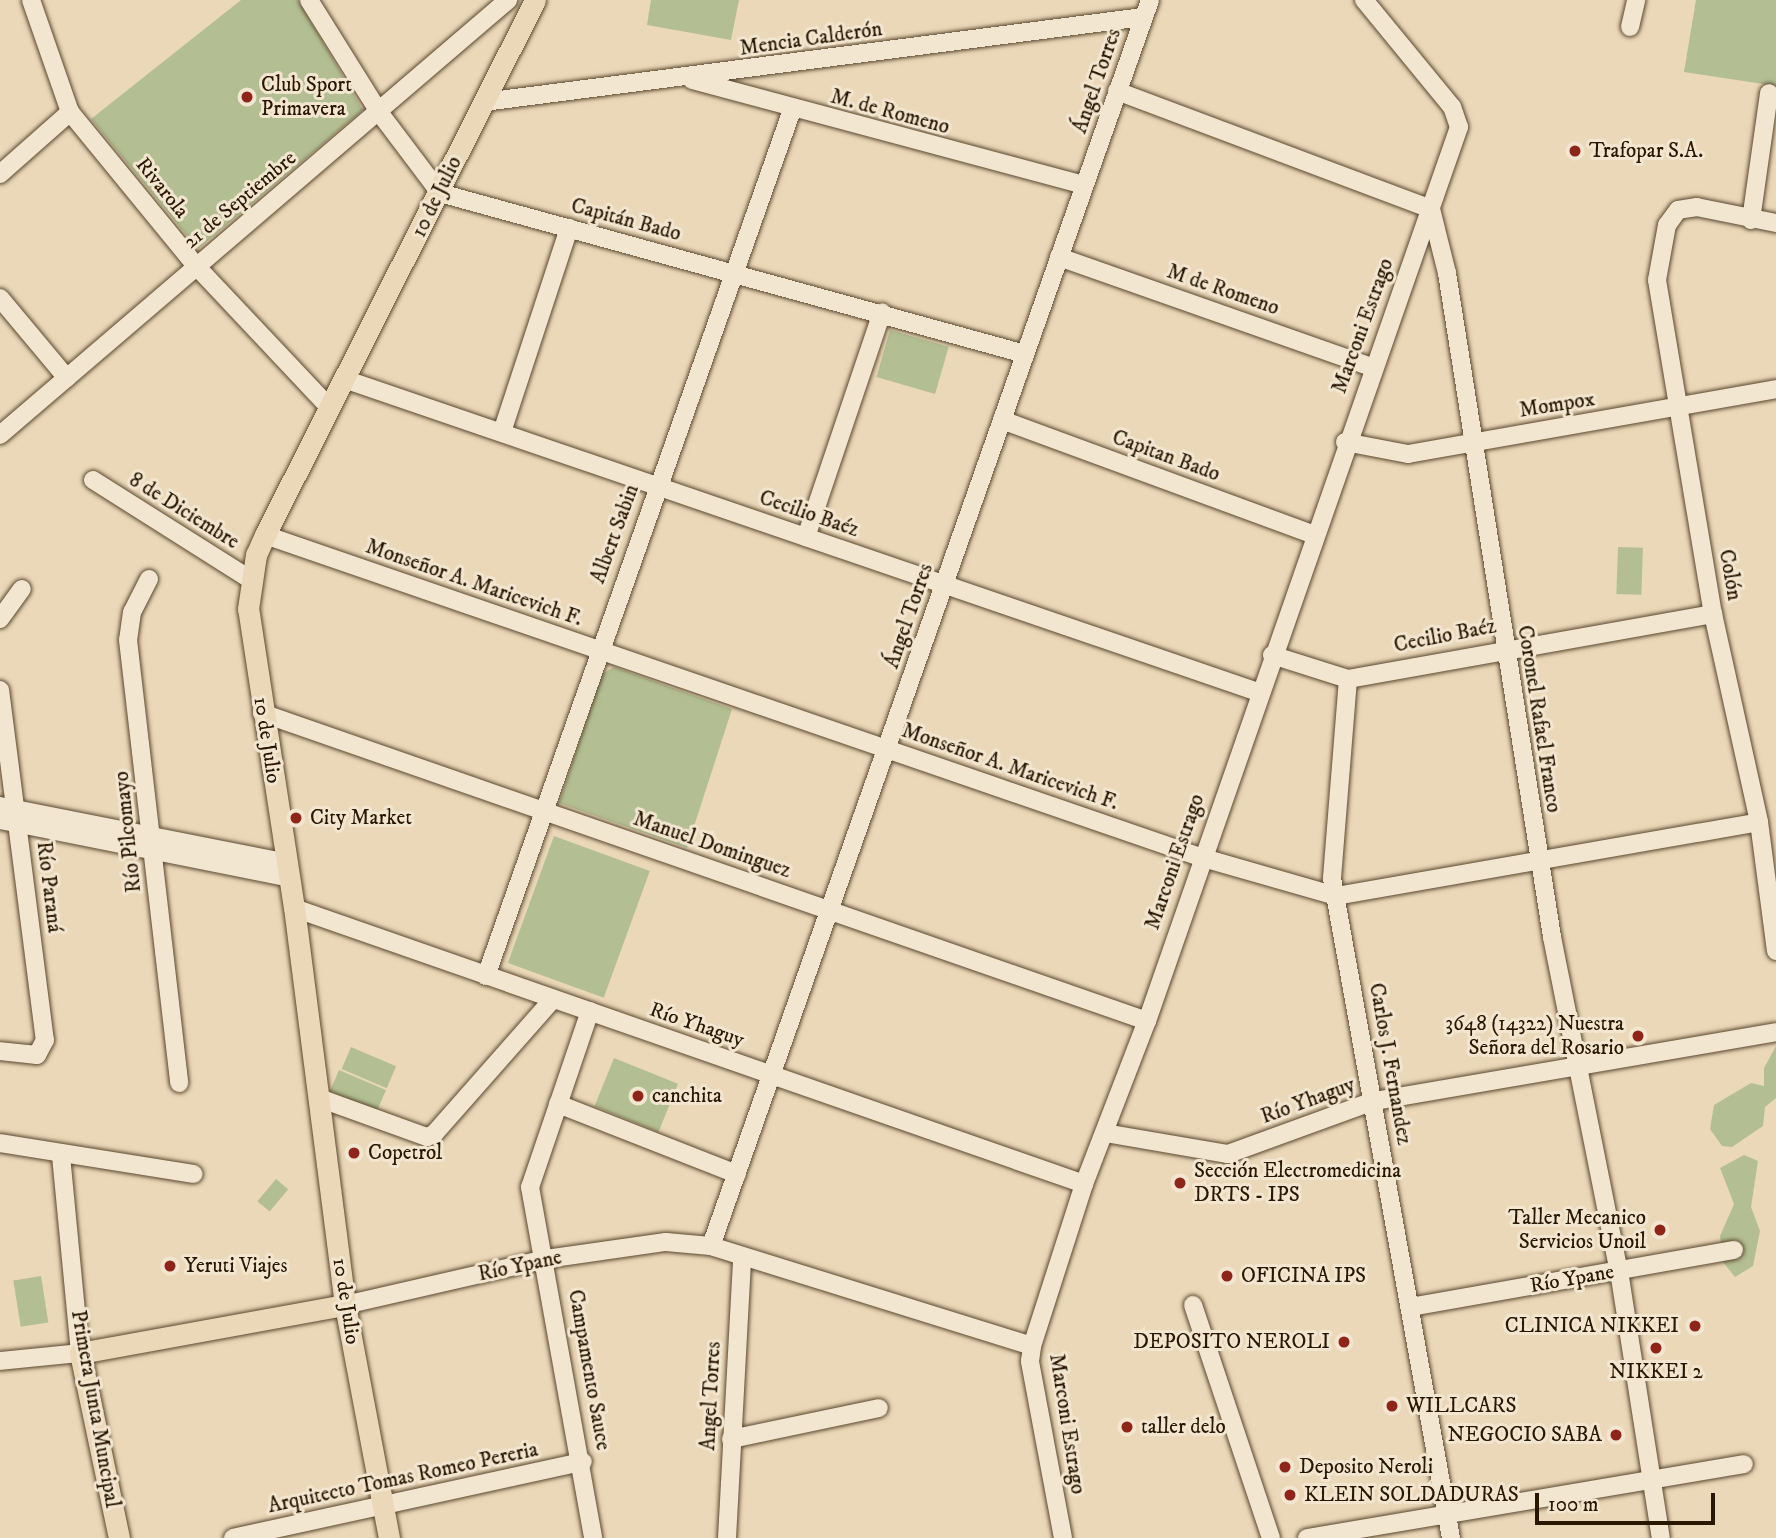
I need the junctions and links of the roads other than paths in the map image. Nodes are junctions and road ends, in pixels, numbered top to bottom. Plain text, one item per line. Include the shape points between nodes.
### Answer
1 (31, 0) edge
2 (309, 0) edge
3 (509, 0) edge
4 (535, 0) edge
5 (1363, 0) edge
6 (1636, 0) edge
7 (1147, 8) edge
8 (1630, 27) dead end
9 (686, 78) junction
10 (1117, 91) junction
11 (1769, 93) dead end
12 (484, 102) junction
13 (792, 110) junction
14 (70, 112) junction
15 (379, 112) junction
16 (0, 174) edge
17 (1084, 186) junction
18 (440, 193) junction
19 (1431, 209) junction
20 (1751, 220) junction
21 (1776, 223) edge
22 (569, 228) junction
23 (1059, 257) junction
24 (197, 267) junction
25 (733, 272) junction
26 (0, 298) edge
27 (882, 313) junction
28 (1025, 354) junction
29 (1373, 367) junction
30 (67, 377) junction
31 (344, 379) junction
32 (1776, 389) edge
33 (330, 408) junction
34 (1678, 409) junction
35 (1002, 421) junction
36 (502, 432) junction
37 (0, 435) edge
38 (1471, 441) junction
39 (1345, 442) junction
40 (93, 480) dead end
41 (657, 485) junction
42 (265, 535) junction
43 (1315, 535) junction
44 (806, 537) junction
45 (149, 579) dead end
46 (251, 580) junction
47 (944, 584) junction
48 (22, 589) dead end
49 (1713, 614) junction
50 (0, 619) edge
51 (1504, 648) junction
52 (597, 649) junction
53 (1272, 655) junction
54 (1348, 679) junction
55 (0, 690) edge
56 (1258, 692) junction
57 (262, 713) junction
58 (887, 748) junction
59 (544, 811) junction
60 (9, 814) edge
61 (1759, 822) junction
62 (153, 844) junction
63 (1200, 857) junction
64 (1539, 860) junction
65 (289, 870) junction
66 (1336, 896) junction
67 (295, 908) junction
68 (830, 911) junction
69 (1776, 951) edge
70 (486, 976) junction
71 (553, 999) junction
72 (590, 1011) junction
73 (1147, 1021) junction
74 (1776, 1032) edge
75 (0, 1051) edge
76 (1575, 1064) junction
77 (772, 1075) junction
78 (178, 1083) dead end
79 (319, 1098) junction
80 (1374, 1101) junction
81 (558, 1104) junction
82 (1105, 1133) junction
83 (0, 1143) edge
84 (61, 1154) junction
85 (194, 1174) dead end
86 (737, 1174) junction
87 (1084, 1184) junction
88 (711, 1247) junction
89 (1734, 1250) dead end
90 (741, 1257) junction
91 (546, 1259) junction
92 (1619, 1271) junction
93 (345, 1305) junction
94 (1194, 1305) dead end
95 (1410, 1307) junction
96 (1032, 1346) junction
97 (80, 1353) junction
98 (0, 1361) edge
99 (880, 1408) dead end
100 (731, 1439) junction
101 (583, 1462) junction
102 (1744, 1464) dead end
103 (1651, 1479) junction
104 (383, 1509) junction
105 (1446, 1514) junction
106 (119, 1538) edge
107 (233, 1538) edge
108 (389, 1538) edge
109 (593, 1538) edge
110 (727, 1538) edge
111 (1063, 1538) edge
112 (1271, 1538) edge
113 (1307, 1538) edge
114 (1451, 1538) edge
115 (1661, 1538) edge

1 - 14 street, Rivarola
2 - 15 street
3 - 15 street, 21 de Septiembre
4 - 12 main road, 10 de Julio
5 - 19 street via 1457,117 1457,136
6 - 8 street
7 - 9 street, Mencia Calderón
7 - 10 street, Ángel Torres
9 - 12 street, Mencia Calderón
9 - 13 street, M. de Romeno
10 - 17 street, Ángel Torres
10 - 19 street
11 - 20 street
12 - 18 main road, 10 de Julio
13 - 17 street, M. de Romeno
13 - 25 street, Albert Sabin
14 - 16 street
14 - 24 street, Rivarola
15 - 18 street
15 - 24 street, 21 de Septiembre
17 - 23 street, Ángel Torres
18 - 22 street, Capitán Bado
18 - 31 main road, 10 de Julio
19 - 29 street, Marconi Estrago
19 - 38 street, Coronel Rafael Franco via 1447,273
20 - 21 street
20 - 34 street, Colón via 1697,207 1678,210 1667,225 1657,280
22 - 25 street, Capitán Bado
22 - 36 street
23 - 28 street, Ángel Torres
23 - 29 street, M de Romeno
24 - 30 street, 21 de Septiembre
24 - 33 street, Rivarola
25 - 27 street, Capitán Bado
25 - 41 street, Albert Sabin
26 - 30 street
27 - 28 street, Capitán Bado
27 - 44 street
28 - 35 street, Ángel Torres
29 - 39 street, Marconi Estrago
30 - 37 street, 21 de Septiembre
31 - 33 main road, 10 de Julio
31 - 36 street, Cecilio Baéz
32 - 34 street, Mompox
33 - 42 main road, 10 de Julio
34 - 38 street, Mompox
34 - 49 street, Colón
35 - 43 street, Capitan Bado
35 - 47 street, Ángel Torres
36 - 41 street, Cecilio Baéz
38 - 39 street, Mompox via 1408,454
38 - 51 street, Coronel Rafael Franco
39 - 43 street, Marconi Estrago
40 - 46 street, 8 de Diciembre
41 - 44 street, Cecilio Baéz
41 - 52 street, Albert Sabin
42 - 46 main road, 10 de Julio
42 - 52 street, Monseñor A. Maricevich F.
43 - 53 street, Marconi Estrago
44 - 47 street, Cecilio Baéz
45 - 62 street, Río Pilcomayo via 132,612 128,640
46 - 57 main road, 10 de Julio via 248,609
47 - 56 street, Cecilio Baéz
47 - 58 street, Ángel Torres
48 - 50 street
49 - 51 street, Cecilio Baéz
49 - 61 street, Colón
51 - 54 street, Cecilio Baéz
51 - 64 street, Coronel Rafael Franco
52 - 58 street, Monseñor A. Maricevich F.
52 - 59 street, Albert Sabin
53 - 54 street, Cecilio Baéz
53 - 56 street, Marconi Estrago
54 - 66 street, Carlos J. Fernandez via 1332,878
55 - 60 street, Río Paraná
56 - 63 street, Marconi Estrago
57 - 59 street, Manuel Dominguez
57 - 65 main road, 10 de Julio
58 - 63 street, Monseñor A. Maricevich F.
58 - 68 street, Ángel Torres
59 - 68 street, Manuel Dominguez
59 - 70 street, Albert Sabin
60 - 62 street
60 - 75 street, Río Paraná via 44,1050 26,1056
61 - 64 street, Monseñor A. Maricevich F.
61 - 69 street, Colón
62 - 65 street
62 - 78 street, Río Pilcomayo
63 - 66 street, Monseñor A. Maricevich F.
63 - 73 street, Marconi Estrago
64 - 66 street, Monseñor A. Maricevich F.
64 - 76 street, Coronel Rafael Franco
65 - 67 main road, 10 de Julio
66 - 80 street, Carlos J. Fernandez
67 - 70 street, Río Yhaguy
67 - 79 main road, 10 de Julio
68 - 73 street, Manuel Dominguez
68 - 77 street, Ángel Torres
70 - 71 street, Río Yhaguy
71 - 72 street, Río Yhaguy
71 - 79 street via 427,1137
72 - 77 street, Río Yhaguy
72 - 81 street, Campamento Sauce
73 - 82 street, Marconi Estrago
74 - 76 street, Río Yhaguy
76 - 80 street, Río Yhaguy
76 - 92 street, Coronel Rafael Franco
77 - 86 street, Ángel Torres
77 - 87 street, Río Yhaguy
79 - 93 main road, 10 de Julio
80 - 82 street, Río Yhaguy via 1228,1154
80 - 95 street, Carlos J. Fernandez
81 - 86 street
81 - 91 street, Campamento Sauce via 530,1187
82 - 87 street, Marconi Estrago
83 - 84 street
84 - 85 street
84 - 97 street, Primera Junta Muncipal
86 - 88 street, Ángel Torres
87 - 96 street, Marconi Estrago
88 - 90 street, Río Ypane
88 - 91 street, Río Ypane via 666,1242
89 - 92 street, Río Ypane
90 - 96 street, Río Ypane
90 - 100 street, Angel Torres
91 - 93 street, Río Ypane
91 - 101 street, Campamento Sauce
92 - 95 street, Río Ypane
92 - 103 street, Coronel Rafael Franco
93 - 97 main road, Río Ypane
93 - 104 main road, 10 de Julio
94 - 112 street
95 - 105 street, Carlos J. Fernandez
96 - 111 street, Marconi Estrago via 1030,1362
97 - 98 street, Río Ypane
97 - 106 main road, Primera Junta Muncipal
99 - 100 street
100 - 110 street, Angel Torres
101 - 104 street, Arquitecto Tomas Romeo Pereria
101 - 109 street, Campamento Sauce
102 - 103 street
103 - 105 street
103 - 115 street, Coronel Rafael Franco
104 - 107 street, Arquitecto Tomas Romeo Pereria
104 - 108 main road, 10 de Julio
105 - 113 street
105 - 114 street, Carlos J. Fernandez

